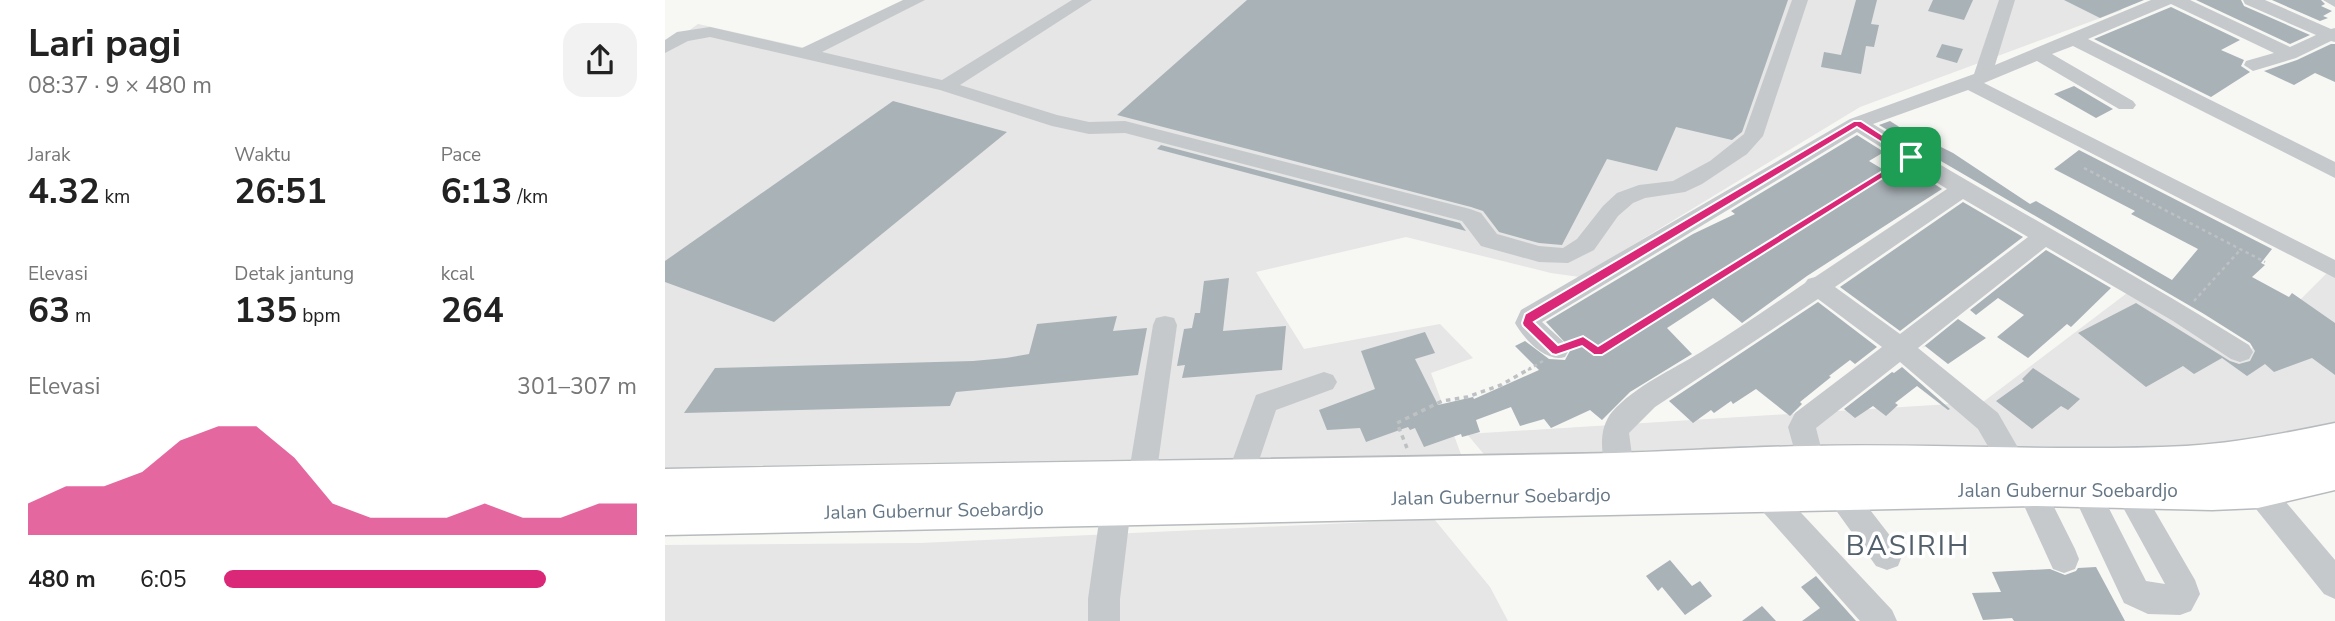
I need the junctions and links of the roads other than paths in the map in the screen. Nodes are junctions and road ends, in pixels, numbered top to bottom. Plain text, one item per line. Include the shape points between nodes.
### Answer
1 (916, 0) edge
2 (1084, 0) edge
3 (1800, 0) edge
4 (2007, 0) edge
5 (2165, 0) edge
6 (2176, 0) edge
7 (2251, 0) edge
8 (2334, 35) edge
9 (2074, 39) junction
10 (665, 48) edge
11 (807, 52) junction
12 (2038, 54) junction
13 (2290, 54) junction
14 (2253, 65) dead end
15 (1977, 80) junction
16 (945, 86) junction
17 (2126, 105) dead end
18 (1857, 123) junction
19 (2335, 171) edge
20 (1962, 189) junction
21 (2045, 236) junction
22 (2335, 261) edge
23 (2335, 270) edge
24 (1816, 285) junction
25 (1165, 326) dead end
26 (1901, 348) junction
27 (1556, 350) road end
28 (2240, 352) dead end
29 (1324, 382) dead end
30 (2335, 440) edge
31 (1620, 470) junction
32 (2335, 472) edge
33 (2022, 477) junction
34 (1240, 478) junction
35 (1823, 483) junction
36 (665, 487) edge
37 (2085, 490) junction
38 (2258, 490) junction
39 (2128, 491) junction
40 (1129, 492) junction
41 (1037, 493) junction
42 (1766, 495) junction
43 (665, 516) edge
44 (1887, 555) dead end
45 (2064, 559) dead end
46 (2335, 584) edge
47 (1104, 621) edge
48 (1881, 621) edge

1 - 11 street
2 - 16 street
3 - 16 street via 1752,136 1743,149 1681,187 1650,188 1624,199 1587,242 1559,256 1489,240 1470,216 1125,127 1089,128 1052,120
4 - 15 street
5 - 9 street
6 - 13 street
7 - 8 street
8 - 13 street
9 - 12 street
9 - 19 street
10 - 11 street via 683,36 710,32
11 - 16 street
12 - 15 street
12 - 17 street
13 - 14 street
15 - 18 street
15 - 22 street
15 - 23 street
18 - 20 street
18 - 27 street via 1529,317 1527,323
20 - 21 street
20 - 24 street
21 - 26 street
21 - 28 street
24 - 26 street
24 - 31 street via 1627,415 1615,433
25 - 40 street
26 - 33 street via 1988,421
26 - 35 street via 1803,424
29 - 34 street via 1265,403
30 - 33 highway, Jalan Gubernur Soebardjo via 2188,463
31 - 34 highway, Jalan Gubernur Soebardjo
31 - 35 highway, Jalan Gubernur Soebardjo
32 - 38 highway, Jalan Gubernur Soebardjo
33 - 35 highway, Jalan Gubernur Soebardjo
33 - 37 highway, Jalan Gubernur Soebardjo
33 - 45 street
34 - 40 highway, Jalan Gubernur Soebardjo
35 - 42 highway, Jalan Gubernur Soebardjo
35 - 44 street
36 - 41 highway, Jalan Gubernur Soebardjo
37 - 39 highway, Jalan Gubernur Soebardjo
37 - 39 street via 2135,592 2148,599 2180,600 2179,580
38 - 39 highway, Jalan Gubernur Soebardjo
38 - 46 street
40 - 41 highway, Jalan Gubernur Soebardjo
40 - 42 highway, Jalan Gubernur Soebardjo via 1367,499
40 - 47 street via 1104,599
41 - 43 highway, Jalan Gubernur Soebardjo
42 - 48 street

